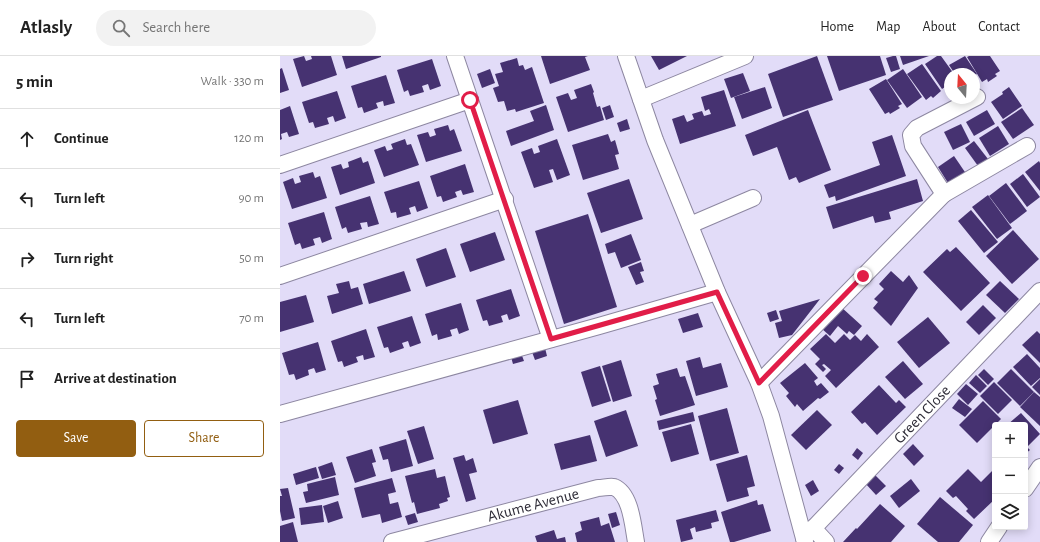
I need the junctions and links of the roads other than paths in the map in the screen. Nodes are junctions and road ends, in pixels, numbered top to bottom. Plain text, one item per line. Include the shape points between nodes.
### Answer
1 (455, 56) edge
2 (626, 56) edge
3 (745, 56) edge
4 (641, 99) junction
5 (470, 100) junction
6 (963, 104) edge
7 (1026, 146) dead end
8 (280, 165) edge
9 (944, 194) junction
10 (753, 198) dead end
11 (505, 199) junction
12 (690, 225) junction
13 (280, 276) edge
14 (1040, 291) edge
15 (717, 292) junction
16 (551, 339) junction
17 (759, 383) junction
18 (280, 414) edge
19 (1040, 467) edge
20 (1028, 485) edge
21 (997, 530) edge
22 (807, 536) edge
23 (392, 542) edge
24 (636, 542) edge
25 (826, 542) edge
26 (988, 542) edge

1 - 5 street
2 - 4 street
3 - 4 street
4 - 12 street
5 - 8 street
5 - 11 street
6 - 9 street via 917,128 911,134 913,146
7 - 9 street
9 - 17 street
10 - 12 street
11 - 13 street
11 - 16 street
12 - 15 street
14 - 22 street, Green Close
15 - 16 street
15 - 17 street
16 - 18 street
17 - 22 street
19 - 20 street
21 - 26 street
22 - 25 street
23 - 24 street, Akume Avenue via 598,488 613,487 621,492 628,502

